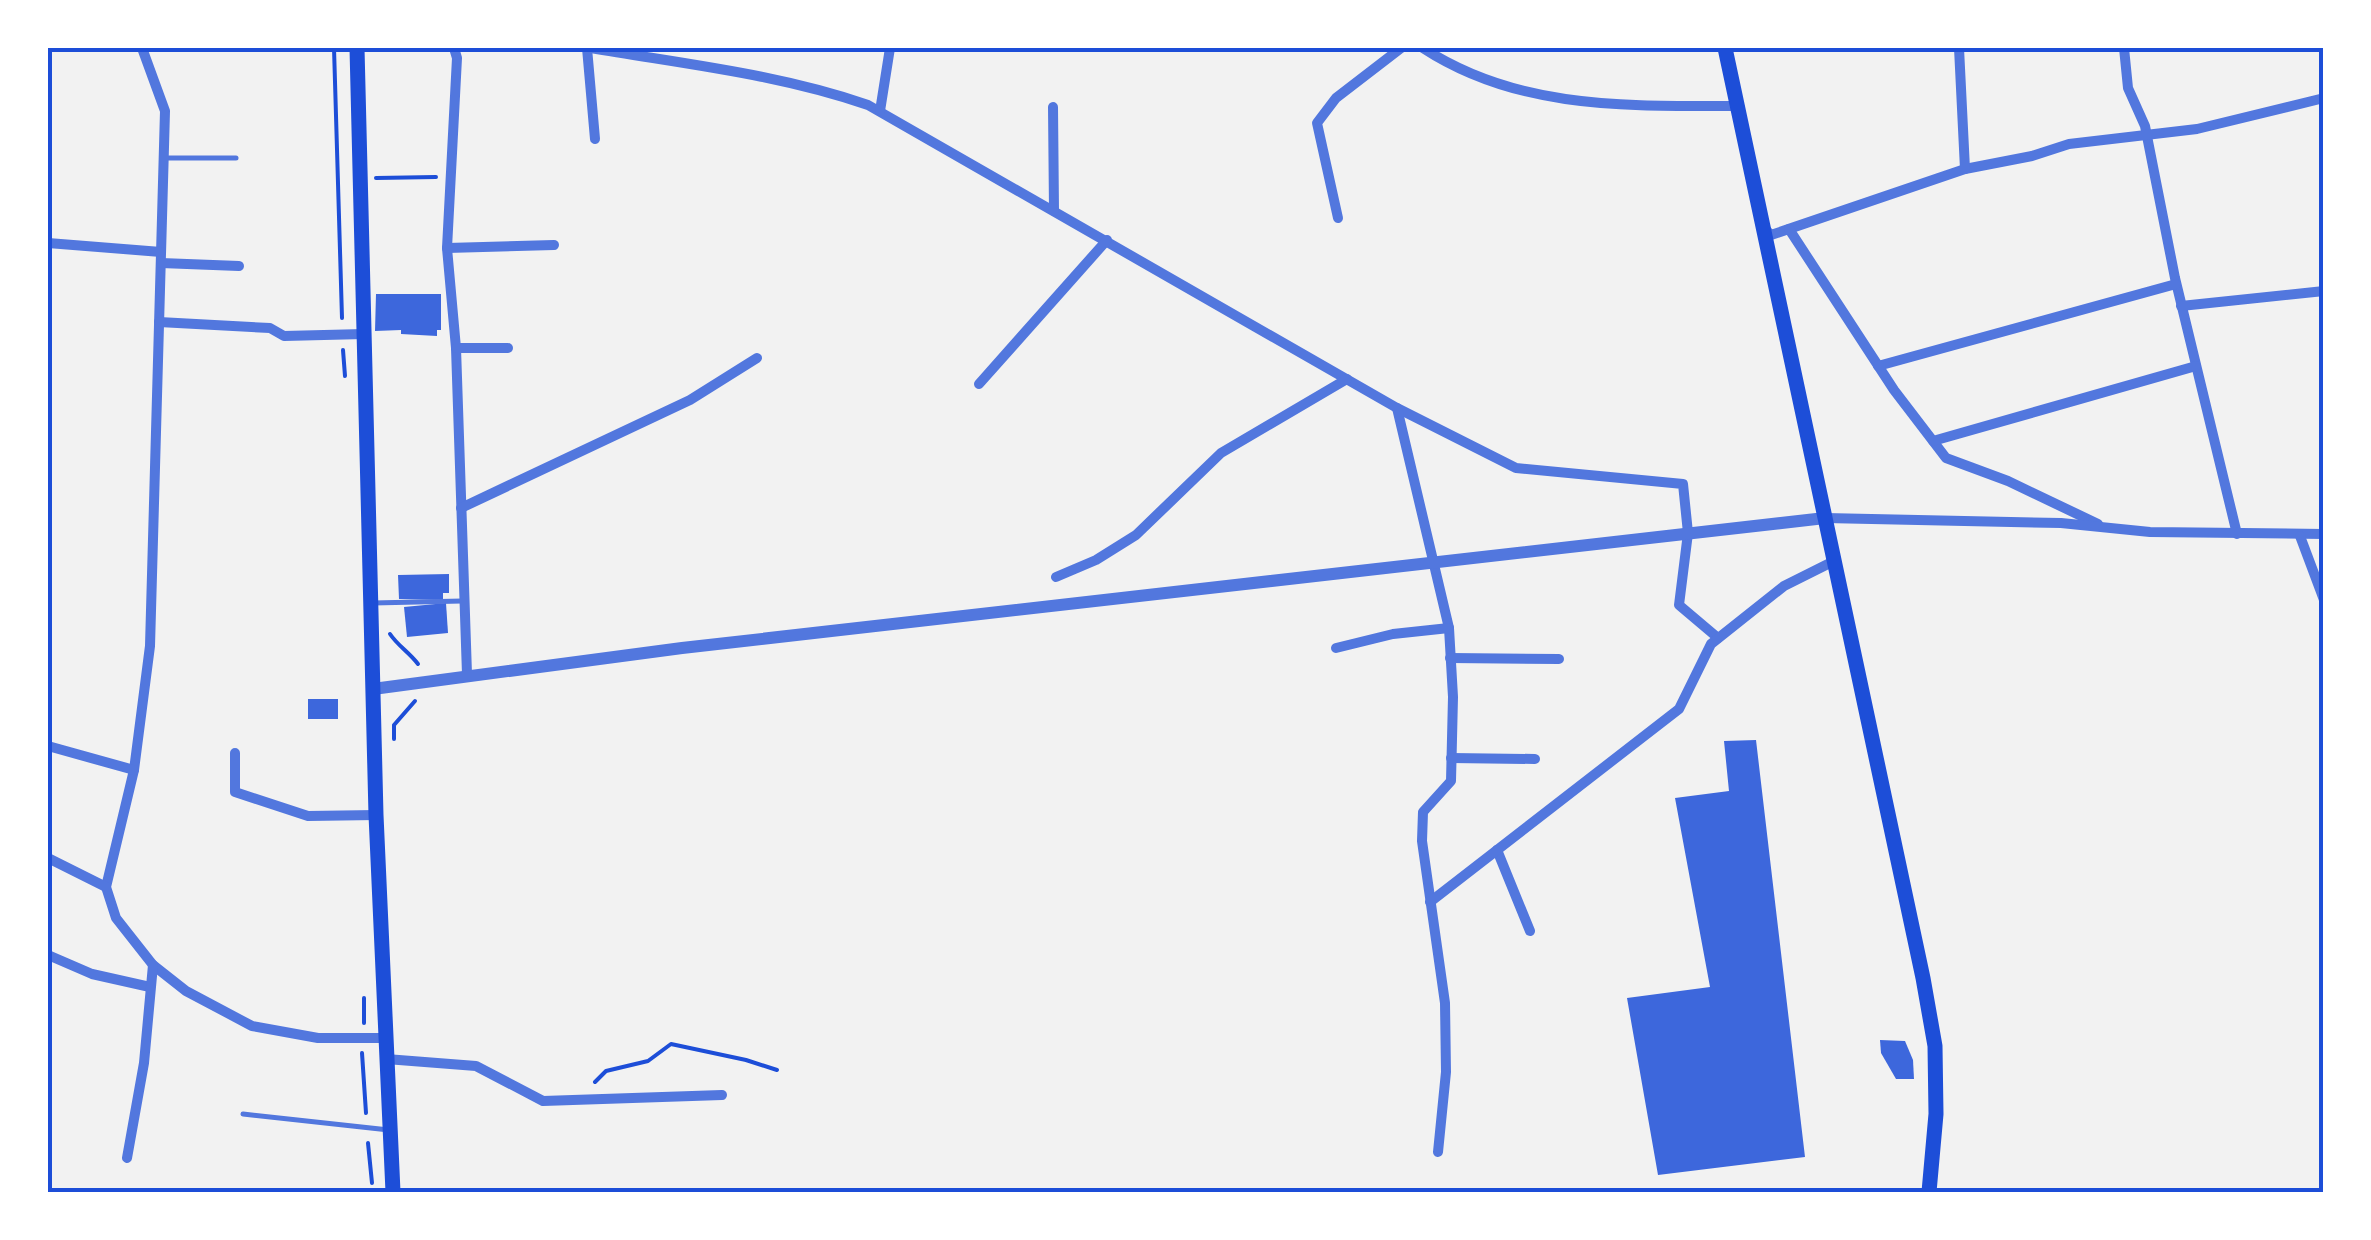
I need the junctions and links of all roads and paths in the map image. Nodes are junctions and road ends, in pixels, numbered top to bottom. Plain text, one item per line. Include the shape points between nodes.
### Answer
1 (142, 48) edge
2 (334, 48) edge
3 (357, 48) edge
4 (454, 48) edge
5 (589, 48) edge
6 (890, 48) edge
7 (1402, 48) edge
8 (1422, 48) edge
9 (1725, 48) edge
10 (1958, 48) edge
11 (2124, 48) edge
12 (2324, 98) edge
13 (1736, 106) junction
14 (1053, 107) dead end
15 (880, 111) junction
16 (2147, 137) junction
17 (595, 139) dead end
18 (164, 158) junction
19 (236, 158) dead end
20 (1964, 169) junction
21 (451, 177) junction
22 (360, 178) junction
23 (1054, 210) junction
24 (1338, 218) dead end
25 (1761, 224) junction
26 (1789, 229) junction
27 (1107, 240) junction
28 (48, 243) edge
29 (554, 245) dead end
30 (447, 248) junction
31 (161, 257) junction
32 (238, 266) dead end
33 (2176, 284) junction
34 (2324, 291) edge
35 (2182, 306) junction
36 (342, 321) dead end
37 (159, 322) junction
38 (364, 334) junction
39 (456, 348) junction
40 (508, 348) dead end
41 (757, 358) dead end
42 (1878, 366) junction
43 (2196, 366) junction
44 (1348, 380) junction
45 (979, 384) dead end
46 (1398, 408) junction
47 (1933, 441) junction
48 (462, 508) junction
49 (1825, 518) junction
50 (2105, 528) junction
51 (1688, 533) junction
52 (2237, 534) junction
53 (2324, 534) edge
54 (2300, 536) junction
55 (1834, 561) junction
56 (1436, 562) junction
57 (1056, 577) dead end
58 (2324, 600) edge
59 (465, 601) junction
60 (370, 604) junction
61 (1450, 628) junction
62 (1718, 638) junction
63 (1336, 648) dead end
64 (1450, 658) junction
65 (1558, 660) dead end
66 (467, 674) junction
67 (373, 688) junction
68 (48, 746) edge
69 (235, 753) dead end
70 (1451, 758) junction
71 (1535, 760) dead end
72 (134, 770) junction
73 (376, 815) junction
74 (1497, 850) junction
75 (48, 858) edge
76 (106, 887) junction
77 (1430, 902) junction
78 (1530, 932) dead end
79 (48, 955) edge
80 (153, 966) junction
81 (150, 988) junction
82 (364, 1023) dead end
83 (363, 1038) junction
84 (385, 1038) junction
85 (386, 1059) junction
86 (777, 1070) dead end
87 (722, 1094) dead end
88 (593, 1101) junction
89 (243, 1114) dead end
90 (367, 1130) junction
91 (389, 1130) junction
92 (1438, 1152) dead end
93 (128, 1158) dead end
94 (373, 1192) edge
95 (393, 1192) edge
96 (1929, 1192) edge

1 - 18 street via 166,110
2 - 36 path
3 - 22 main road
4 - 21 street
5 - 15 street via 748,72
5 - 17 street
6 - 15 street
7 - 24 street via 1336,98 1317,123
8 - 13 street via 1471,74 1544,97 1611,106
9 - 13 main road
10 - 20 street
11 - 16 street via 2128,88
12 - 16 street
13 - 25 main road
14 - 23 street
15 - 23 street
16 - 20 street via 2069,144
16 - 33 street
18 - 19 lane
18 - 31 street
20 - 26 street
21 - 22 path
21 - 30 street
22 - 38 main road
23 - 27 street
25 - 26 street via 1771,236
25 - 49 main road
26 - 42 street
27 - 44 street
27 - 45 street
28 - 31 street
29 - 30 street
30 - 39 street
31 - 32 street
31 - 37 street
33 - 35 street
33 - 42 street
34 - 35 street
35 - 43 street
37 - 38 street via 270,328 284,336
37 - 72 street via 150,646
38 - 60 main road
39 - 40 street
39 - 48 street
41 - 48 street via 672,408
42 - 47 street
43 - 47 street
43 - 52 street
44 - 46 street
44 - 57 street via 1221,453 1136,535
46 - 51 street via 1516,468 1683,484
46 - 56 street
47 - 50 street via 1946,458
48 - 59 street
49 - 50 street
49 - 51 street
49 - 55 main road
50 - 52 street
51 - 56 street
51 - 62 street via 1679,605
52 - 54 street
53 - 54 street
54 - 58 street
55 - 62 street via 1784,586
55 - 96 main road via 1935,1046
56 - 61 street
56 - 66 street
59 - 60 lane
59 - 66 street
60 - 67 main road
61 - 63 street
61 - 64 street
62 - 74 street via 1678,710
64 - 65 street
64 - 70 street
66 - 67 street
67 - 73 main road
68 - 72 street
69 - 73 street via 235,792 308,816
70 - 71 street
70 - 77 street via 1450,782 1423,812
72 - 76 street
73 - 84 main road
74 - 77 street
74 - 78 street
75 - 76 street
76 - 80 street via 116,918
77 - 92 street via 1444,1003
79 - 81 street
80 - 81 street
80 - 83 street via 252,1026
81 - 93 street
82 - 83 path
83 - 84 street
83 - 90 path
84 - 85 main road
85 - 88 street via 476,1066 543,1100
85 - 91 main road
86 - 88 path via 670,1044 648,1061 606,1071 596,1079
87 - 88 street
89 - 90 lane
90 - 91 lane
90 - 94 path
91 - 95 main road

